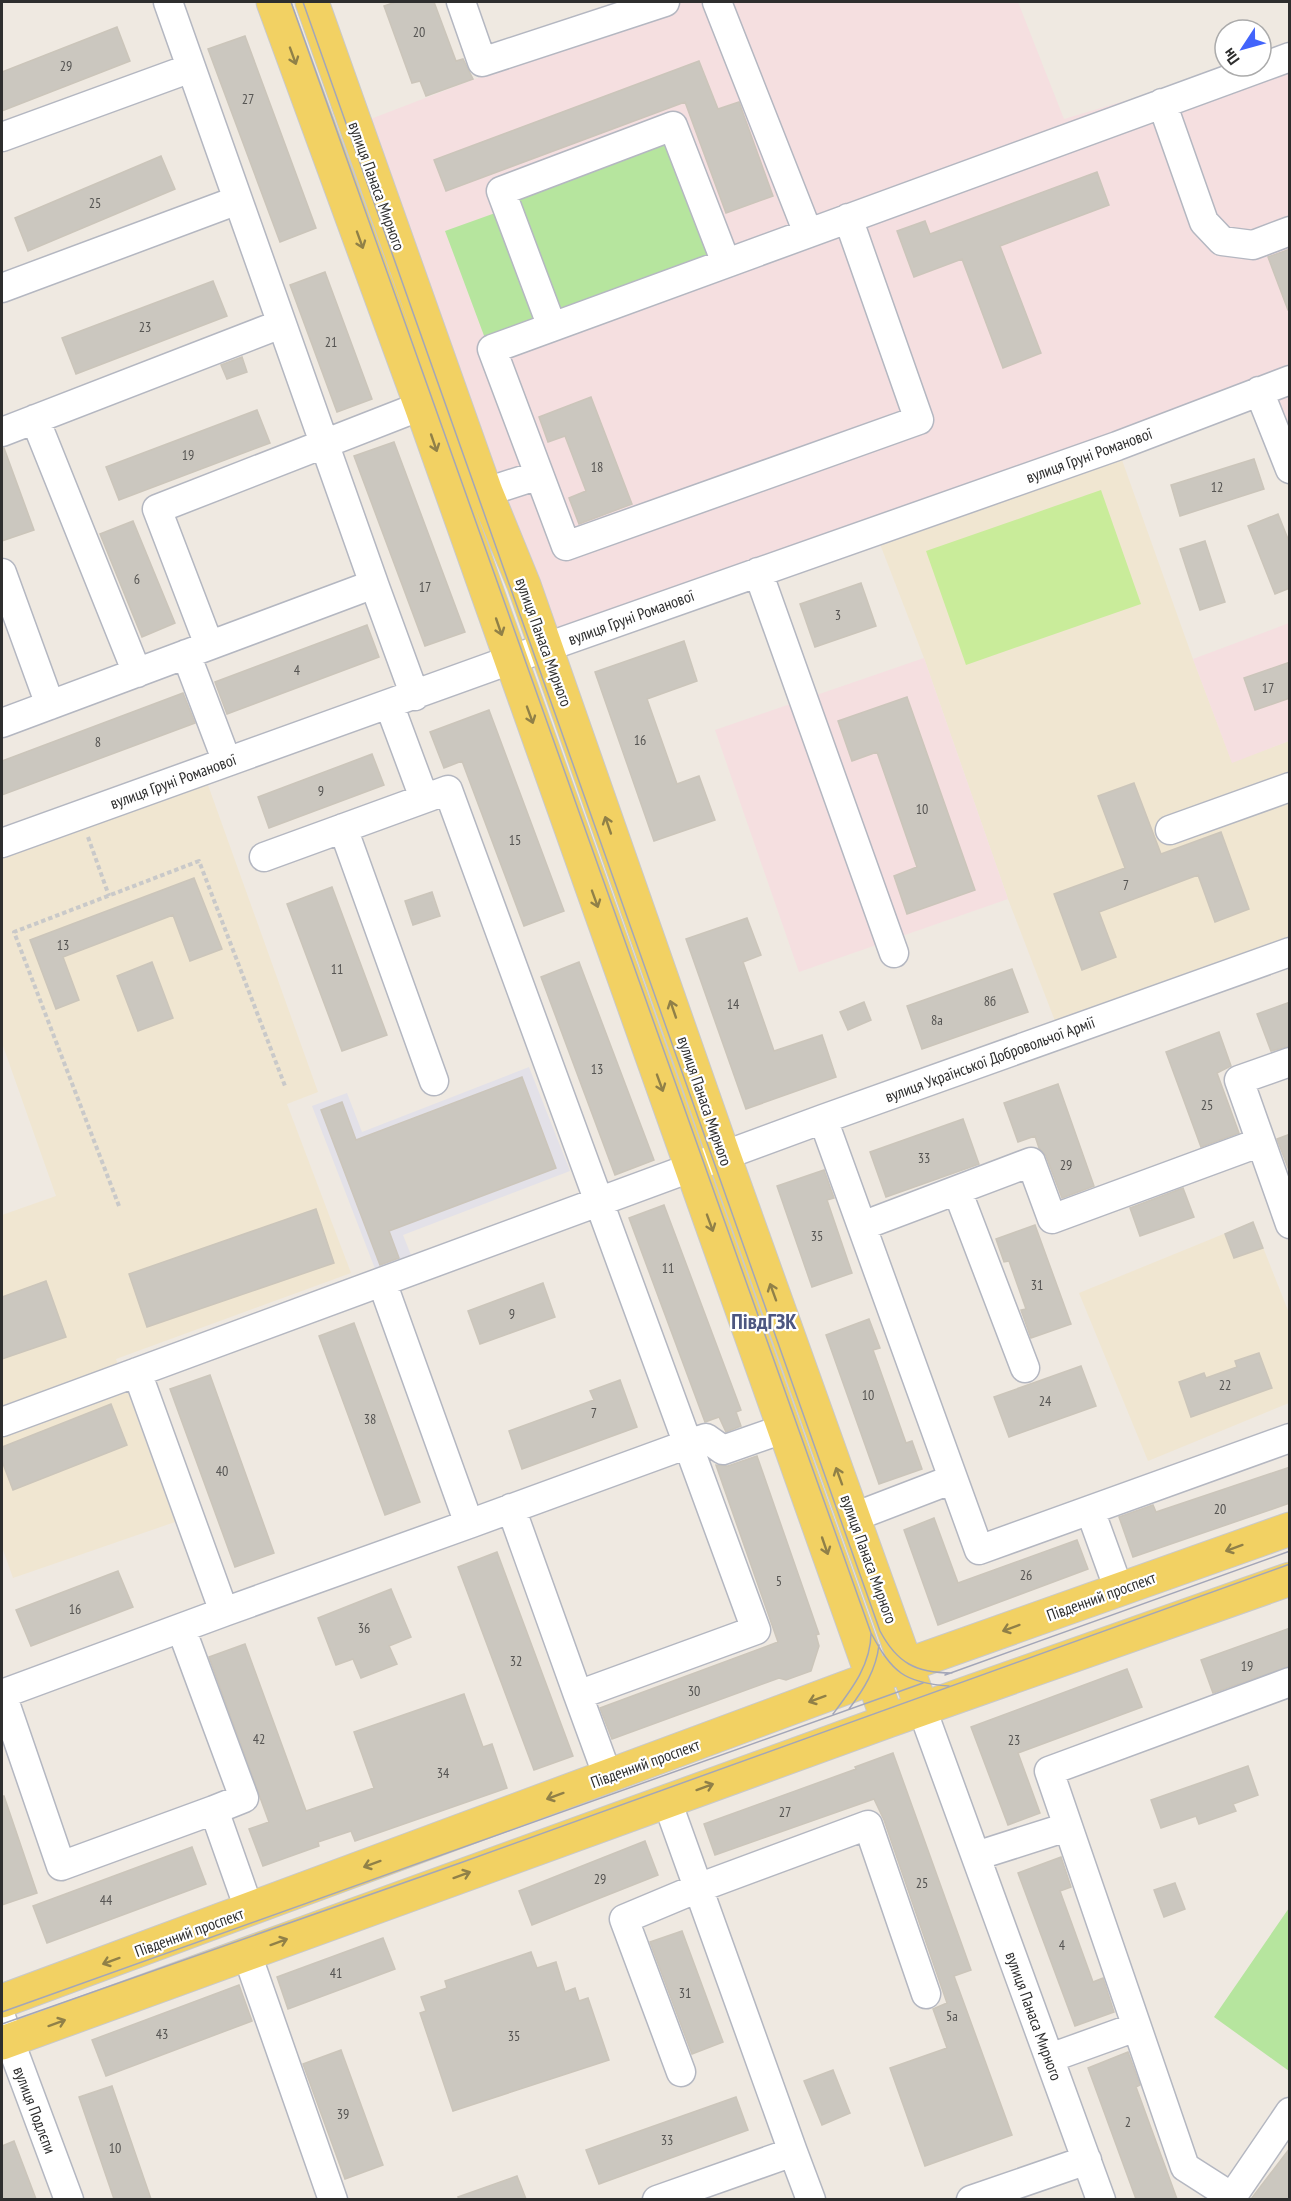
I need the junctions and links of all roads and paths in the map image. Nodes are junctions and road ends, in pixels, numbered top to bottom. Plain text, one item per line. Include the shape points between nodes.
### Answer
1 (168, 2) edge
2 (273, 2) edge
3 (312, 2) edge
4 (461, 2) edge
5 (664, 2) edge
6 (717, 2) edge
7 (1290, 57) edge
8 (191, 68) junction
9 (1162, 103) junction
10 (2, 137) edge
11 (237, 200) junction
12 (848, 218) junction
13 (1290, 231) edge
14 (808, 233) junction
15 (726, 263) junction
16 (2, 288) edge
17 (281, 324) junction
18 (552, 327) junction
19 (1290, 380) edge
20 (1259, 391) junction
21 (421, 406) junction
22 (35, 419) junction
23 (2, 432) edge
24 (324, 445) junction
25 (1290, 469) edge
26 (539, 475) junction
27 (486, 492) junction
28 (758, 572) junction
29 (2, 573) edge
30 (374, 584) junction
31 (546, 648) junction
32 (198, 650) junction
33 (510, 660) junction
34 (137, 673) junction
35 (402, 700) junction
36 (50, 705) junction
37 (2, 723) edge
38 (227, 762) junction
39 (1290, 786) edge
40 (424, 798) junction
41 (81, 814) junction
42 (343, 828) junction
43 (1170, 830) dead end
44 (2, 843) edge
45 (264, 857) dead end
46 (109, 896) junction
47 (1290, 952) edge
48 (894, 953) dead end
49 (1290, 1062) edge
50 (434, 1080) dead end
51 (285, 1086) dead end
52 (823, 1119) junction
53 (1261, 1142) junction
54 (724, 1155) junction
55 (690, 1168) junction
56 (957, 1190) junction
57 (599, 1202) junction
58 (118, 1206) dead end
59 (1290, 1224) edge
60 (862, 1226) junction
61 (382, 1282) junction
62 (1025, 1368) dead end
63 (137, 1372) junction
64 (2, 1422) edge
65 (783, 1429) junction
66 (1290, 1438) edge
67 (688, 1444) junction
68 (953, 1479) junction
69 (511, 1508) junction
70 (1090, 1510) junction
71 (854, 1517) junction
72 (469, 1524) junction
73 (1290, 1529) edge
74 (1290, 1579) edge
75 (1119, 1590) junction
76 (224, 1612) junction
77 (181, 1628) junction
78 (907, 1665) junction
79 (872, 1679) junction
80 (1290, 1682) edge
81 (2, 1694) edge
82 (578, 1695) junction
83 (922, 1708) junction
84 (888, 1721) junction
85 (608, 1777) junction
86 (667, 1801) junction
87 (214, 1810) junction
88 (1067, 1827) junction
89 (976, 1856) junction
90 (698, 1888) junction
91 (249, 1909) junction
92 (247, 1954) junction
93 (926, 1994) dead end
94 (2, 2001) edge
95 (1136, 2027) junction
96 (4, 2034) edge
97 (1050, 2058) junction
98 (681, 2072) dead end
99 (1290, 2112) edge
100 (793, 2152) junction
101 (1087, 2160) junction
102 (69, 2199) edge
103 (333, 2199) edge
104 (657, 2199) edge
105 (811, 2199) edge
106 (971, 2199) edge
107 (1101, 2199) edge

1 - 8 street
2 -> 21 main road, вулиця Панаса Мирного
3 - 27 main road, вулиця Панаса Мирного
4 - 5 street via 482,62
6 - 14 street
7 - 9 street
8 - 10 street
8 - 11 street
9 - 12 street
9 - 13 street via 1204,222 1222,241 1253,245
11 - 16 street
11 - 17 street
12 - 14 street
12 - 26 street via 919,420 566,546
14 - 15 street
15 - 18 street
15 - 18 street via 673,126 501,191
17 - 22 street
17 - 24 street
18 - 26 street via 492,349
19 - 20 street, вулиця Груні Романової
20 - 25 street
20 - 28 street, вулиця Груні Романової via 1117,446
21 - 24 street
21 -> 33 main road, вулиця Панаса Мирного
22 - 23 street
22 - 34 street
24 - 30 street
24 - 32 street via 157,509
26 - 27 street
27 - 31 main road, вулиця Панаса Мирного
28 - 31 street, вулиця Груні Романової
28 - 48 street
29 - 36 street
30 - 32 street
30 - 35 street
31 - 33 street, вулиця Груні Романової
54 -> 31 main road, вулиця Панаса Мирного
32 - 34 street
32 - 38 street
33 - 35 street, вулиця Груні Романової
33 -> 55 main road, вулиця Панаса Мирного
34 - 36 street
35 - 38 street, вулиця Груні Романової
35 - 40 street
36 - 37 street
38 - 41 street, вулиця Груні Романової
39 - 43 street
40 - 42 street
40 - 57 street via 448,790
41 - 44 street, вулиця Груні Романової
41 - 46 path
42 - 45 street
42 - 50 street
46 - 51 path via 199,861
46 - 58 path via 14,932
47 - 52 street, вулиця Української Добровольчої Армії
49 - 53 street via 1239,1080
52 - 54 street, вулиця Української Добровольчої Армії
52 - 60 street
53 - 56 street via 1052,1219 1031,1162
53 - 59 street
54 - 55 street, вулиця Української Добровольчої Армії
71 -> 54 main road, вулиця Панаса Мирного
55 - 57 street, вулиця Української Добровольчої Армії
55 -> 65 main road, вулиця Панаса Мирного
56 - 60 street
56 - 62 street
57 - 61 street, вулиця Української Добровольчої Армії
57 - 67 street
60 - 68 street
61 - 63 street, вулиця Української Добровольчої Армії
61 - 72 street
63 - 64 street, вулиця Української Добровольчої Армії
63 - 76 street
65 - 67 street via 723,1450 706,1438
65 -> 79 main road, вулиця Панаса Мирного
66 - 70 street
67 - 69 street
67 - 82 street via 756,1630
68 - 70 street via 979,1550
68 - 71 street
69 - 72 street
69 - 82 street
70 - 75 street
71 - 78 main road, вулиця Панаса Мирного
72 - 76 street
73 -> 75 main road, Південний проспект
74 - 83 main road
75 -> 78 main road, Південний проспект
76 - 77 street
77 - 81 street
77 - 87 street via 244,1798
78 - 79 main road, Південний проспект
78 - 83 main road, вулиця Панаса Мирного
79 - 84 main road, вулиця Панаса Мирного
79 -> 85 main road, Південний проспект
80 - 88 street via 1048,1771
81 - 87 street via 62,1866
82 - 85 street
83 - 84 main road
83 - 89 street, вулиця Панаса Мирного
86 -> 84 main road
85 -> 91 main road, Південний проспект
86 - 90 street
92 -> 86 main road
87 - 91 street
88 - 89 street
88 - 95 street
89 - 97 street, вулиця Панаса Мирного
90 - 93 street via 868,1825
90 - 98 street via 624,1918
90 - 100 street
91 -> 94 main road, Південний проспект
96 -> 92 main road
92 - 103 street
95 - 97 street
95 - 99 street via 1185,2167 1232,2197
96 - 102 street, вулиця Подлєпи
97 - 101 street, вулиця Панаса Мирного
100 - 104 street
100 - 105 street
101 - 106 street
101 - 107 street, вулиця Панаса Мирного

